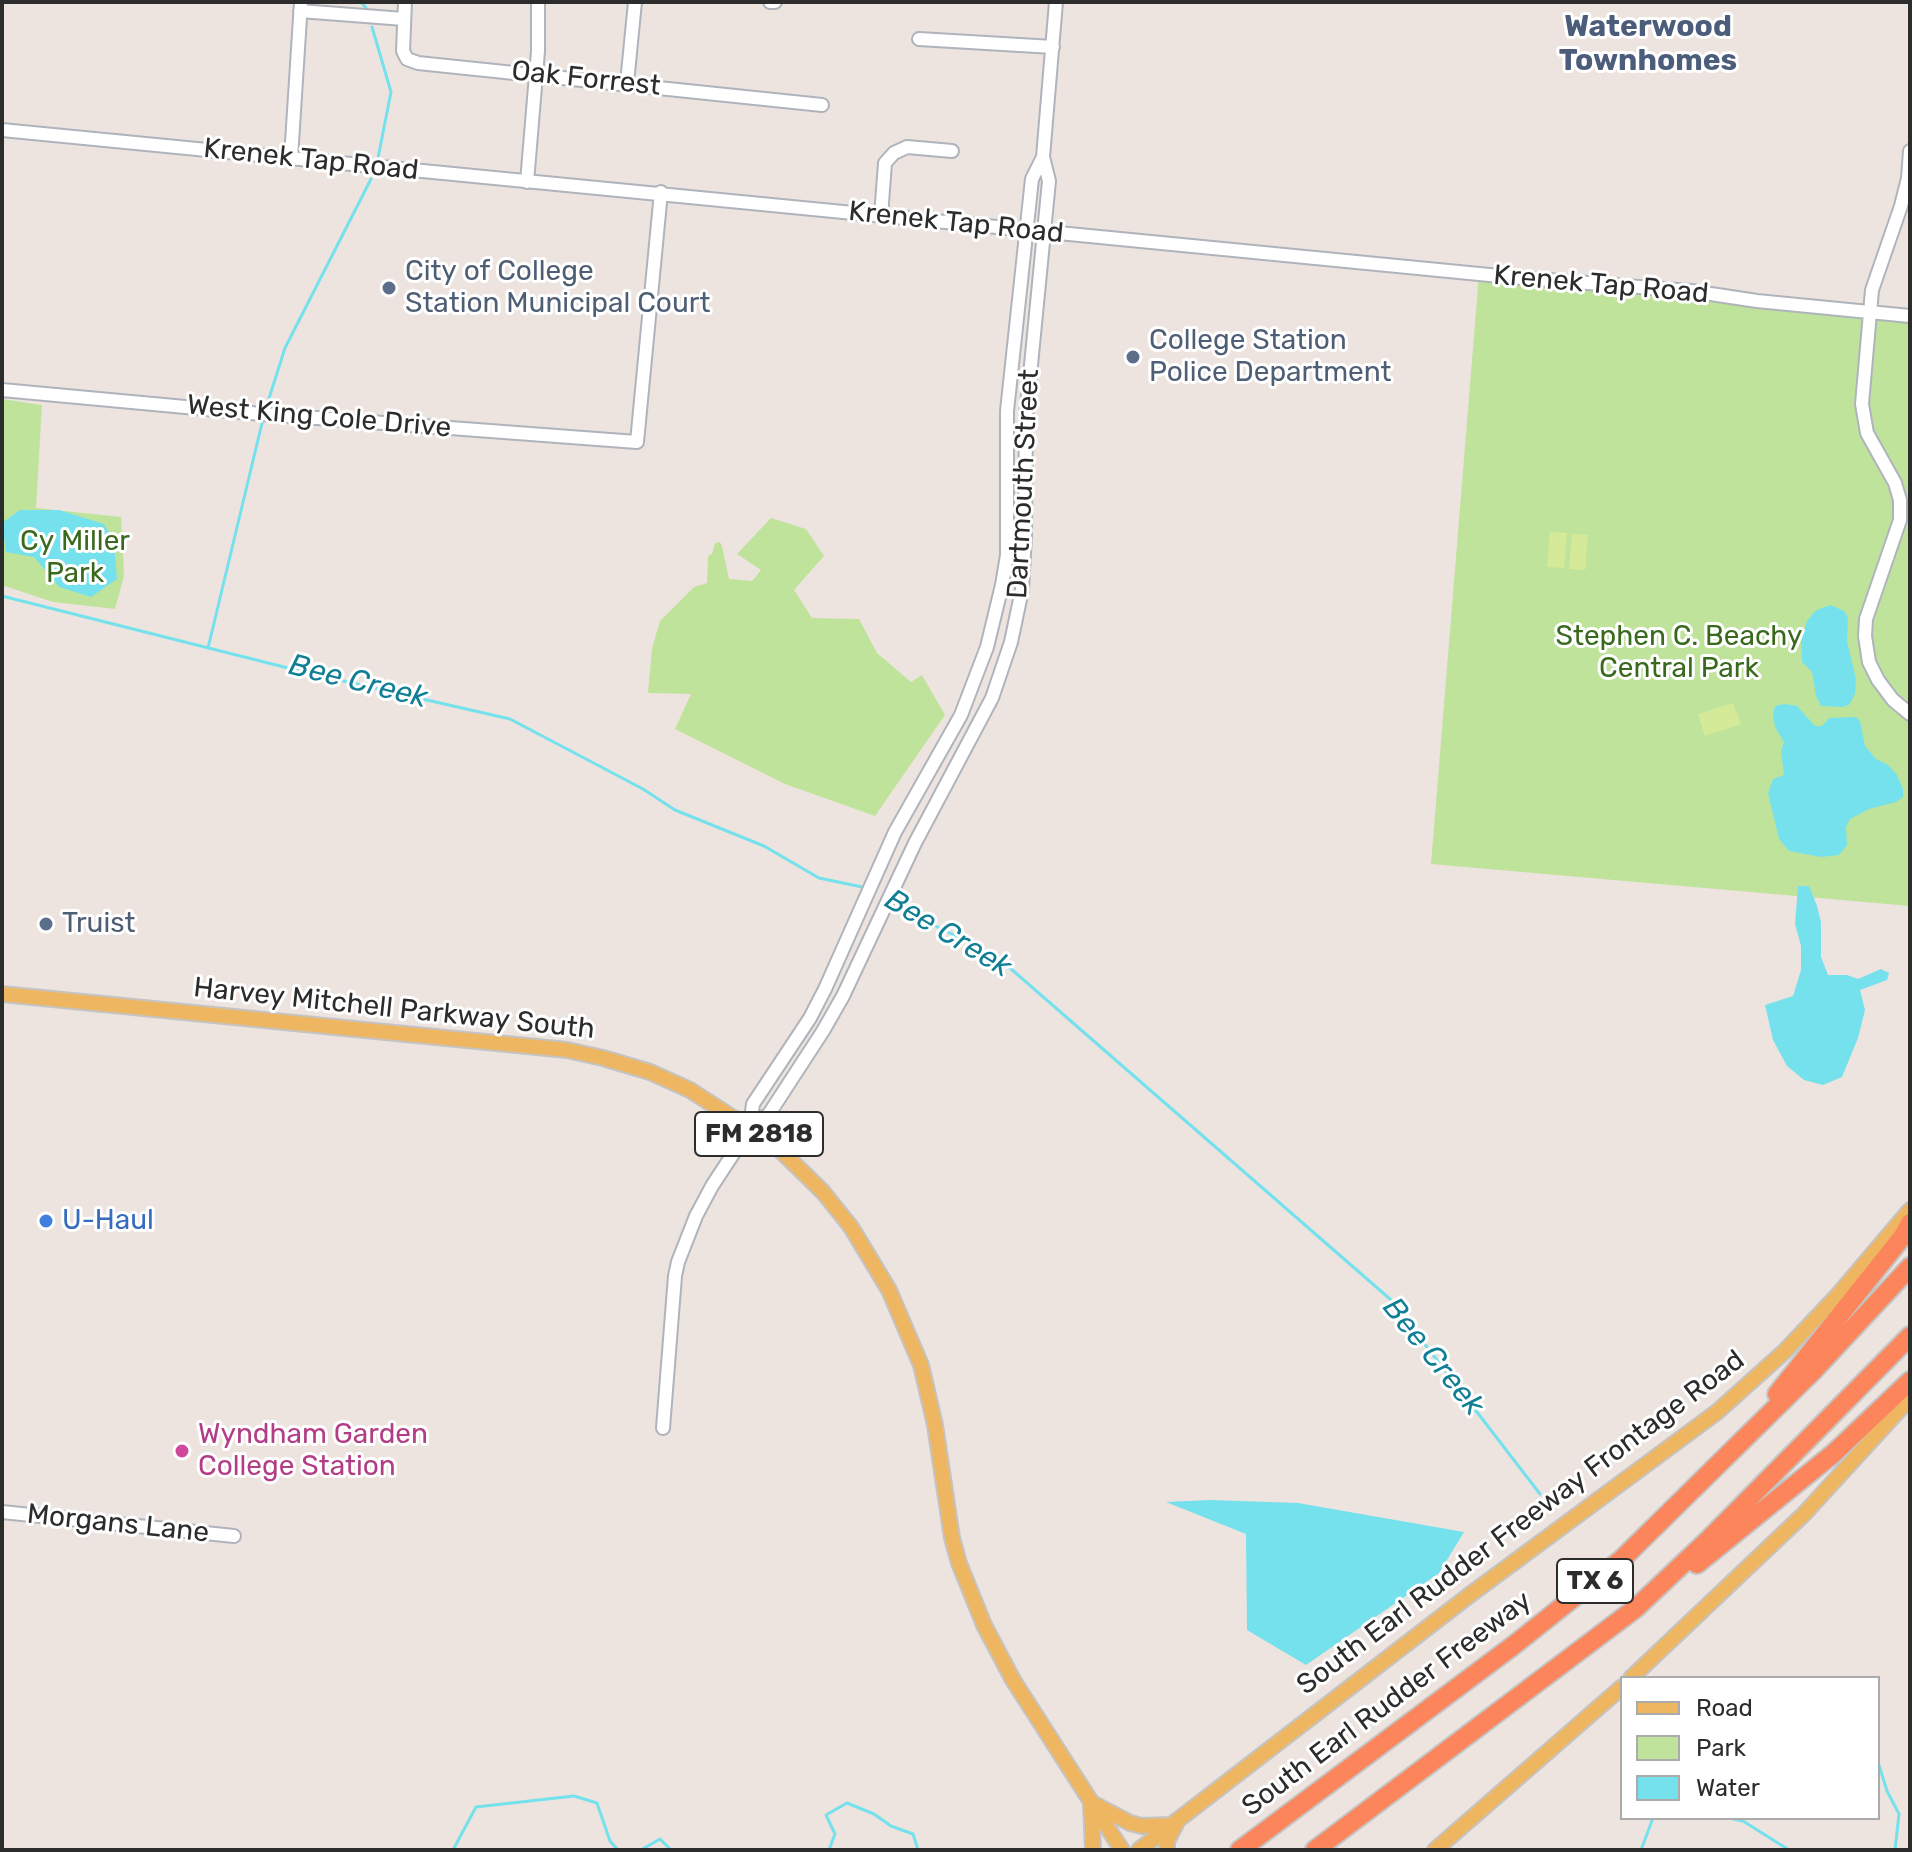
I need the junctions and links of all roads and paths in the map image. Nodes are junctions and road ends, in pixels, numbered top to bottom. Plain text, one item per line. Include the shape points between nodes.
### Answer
1 (405, 2) edge
2 (538, 2) edge
3 (635, 2) edge
4 (1056, 2) edge
5 (301, 7) edge
6 (404, 19) junction
7 (919, 39) dead end
8 (1053, 47) junction
9 (536, 74) junction
10 (627, 83) junction
11 (822, 105) dead end
12 (2, 130) edge
13 (952, 151) dead end
14 (1910, 151) edge
15 (1043, 157) junction
16 (291, 158) junction
17 (527, 182) junction
18 (661, 192) junction
19 (881, 216) junction
20 (1026, 230) junction
21 (1045, 232) junction
22 (1870, 312) junction
23 (1910, 316) edge
24 (2, 390) edge
25 (1910, 714) edge
26 (2, 994) edge
27 (750, 1128) junction
28 (1910, 1210) edge
29 (1910, 1223) edge
30 (1910, 1267) edge
31 (1910, 1336) edge
32 (1910, 1381) edge
33 (1910, 1398) edge
34 (663, 1428) dead end
35 (1691, 1493) junction
36 (2, 1512) edge
37 (234, 1536) dead end
38 (1636, 1608) junction
39 (1633, 1676) edge
40 (1620, 1689) edge
41 (1091, 1803) junction
42 (1174, 1822) junction
43 (1093, 1850) edge
44 (1122, 1850) edge
45 (1139, 1850) edge
46 (1167, 1850) edge
47 (1240, 1850) edge
48 (1315, 1850) edge
49 (1435, 1850) edge

1 - 6 street, Oak Forrest
2 - 9 street
3 - 10 street
4 - 8 street, Dartmouth Street
5 - 6 street
5 - 16 street
6 - 9 street, Oak Forrest via 407,59
7 - 8 street
8 - 15 street, Dartmouth Street
9 - 10 street, Oak Forrest
9 - 17 street
10 - 11 street, Oak Forrest
12 - 16 street, Krenek Tap Road
13 - 19 street via 907,147 894,153 885,163
14 - 22 street via 1904,192 1872,290
15 - 20 street, Dartmouth Street via 1032,179
15 - 21 street, Dartmouth Street via 1049,181
16 - 17 street, Krenek Tap Road
17 - 18 street, Krenek Tap Road
18 - 19 street, Krenek Tap Road
18 - 24 street, West King Cole Drive via 637,442
19 - 20 street, Krenek Tap Road
20 - 21 street, Krenek Tap Road
20 - 27 street, Dartmouth Street via 1007,411 1007,555 978,676 895,832 810,1018 753,1104
21 - 22 street, Krenek Tap Road
21 - 27 street, Dartmouth Street via 1026,416 1020,599 1011,642 992,698 823,1031 769,1114
22 - 23 street, Krenek Tap Road
22 - 25 street via 1863,420 1895,483 1900,520 1865,636 1878,680
26 - 27 main road, Harvey Mitchell Parkway South / FM 2818 via 567,1050 650,1072
27 - 34 street, Dartmouth Street via 708,1194 678,1262
27 - 41 main road, Harvey Mitchell Parkway South / FM 2818 via 823,1192 889,1290 921,1365 952,1538 964,1576 995,1650
28 - 42 main road, South Earl Rudder Freeway Frontage Road via 1785,1351 1717,1412
29 - 35 highway
30 - 35 highway, South Earl Rudder Freeway / TX 6
31 - 38 highway, TX 6
32 - 38 highway via 1834,1453
33 - 39 main road via 1804,1514
35 - 47 highway, South Earl Rudder Freeway / TX 6 via 1622,1559 1514,1645
36 - 37 street, Morgans Lane
38 - 48 highway, TX 6
40 - 49 main road
41 - 42 main road via 1130,1823
41 - 43 main road
41 - 44 main road, Harvey Mitchell Parkway South / FM 2818
42 - 45 main road, South Earl Rudder Freeway Frontage Road
42 - 46 main road

